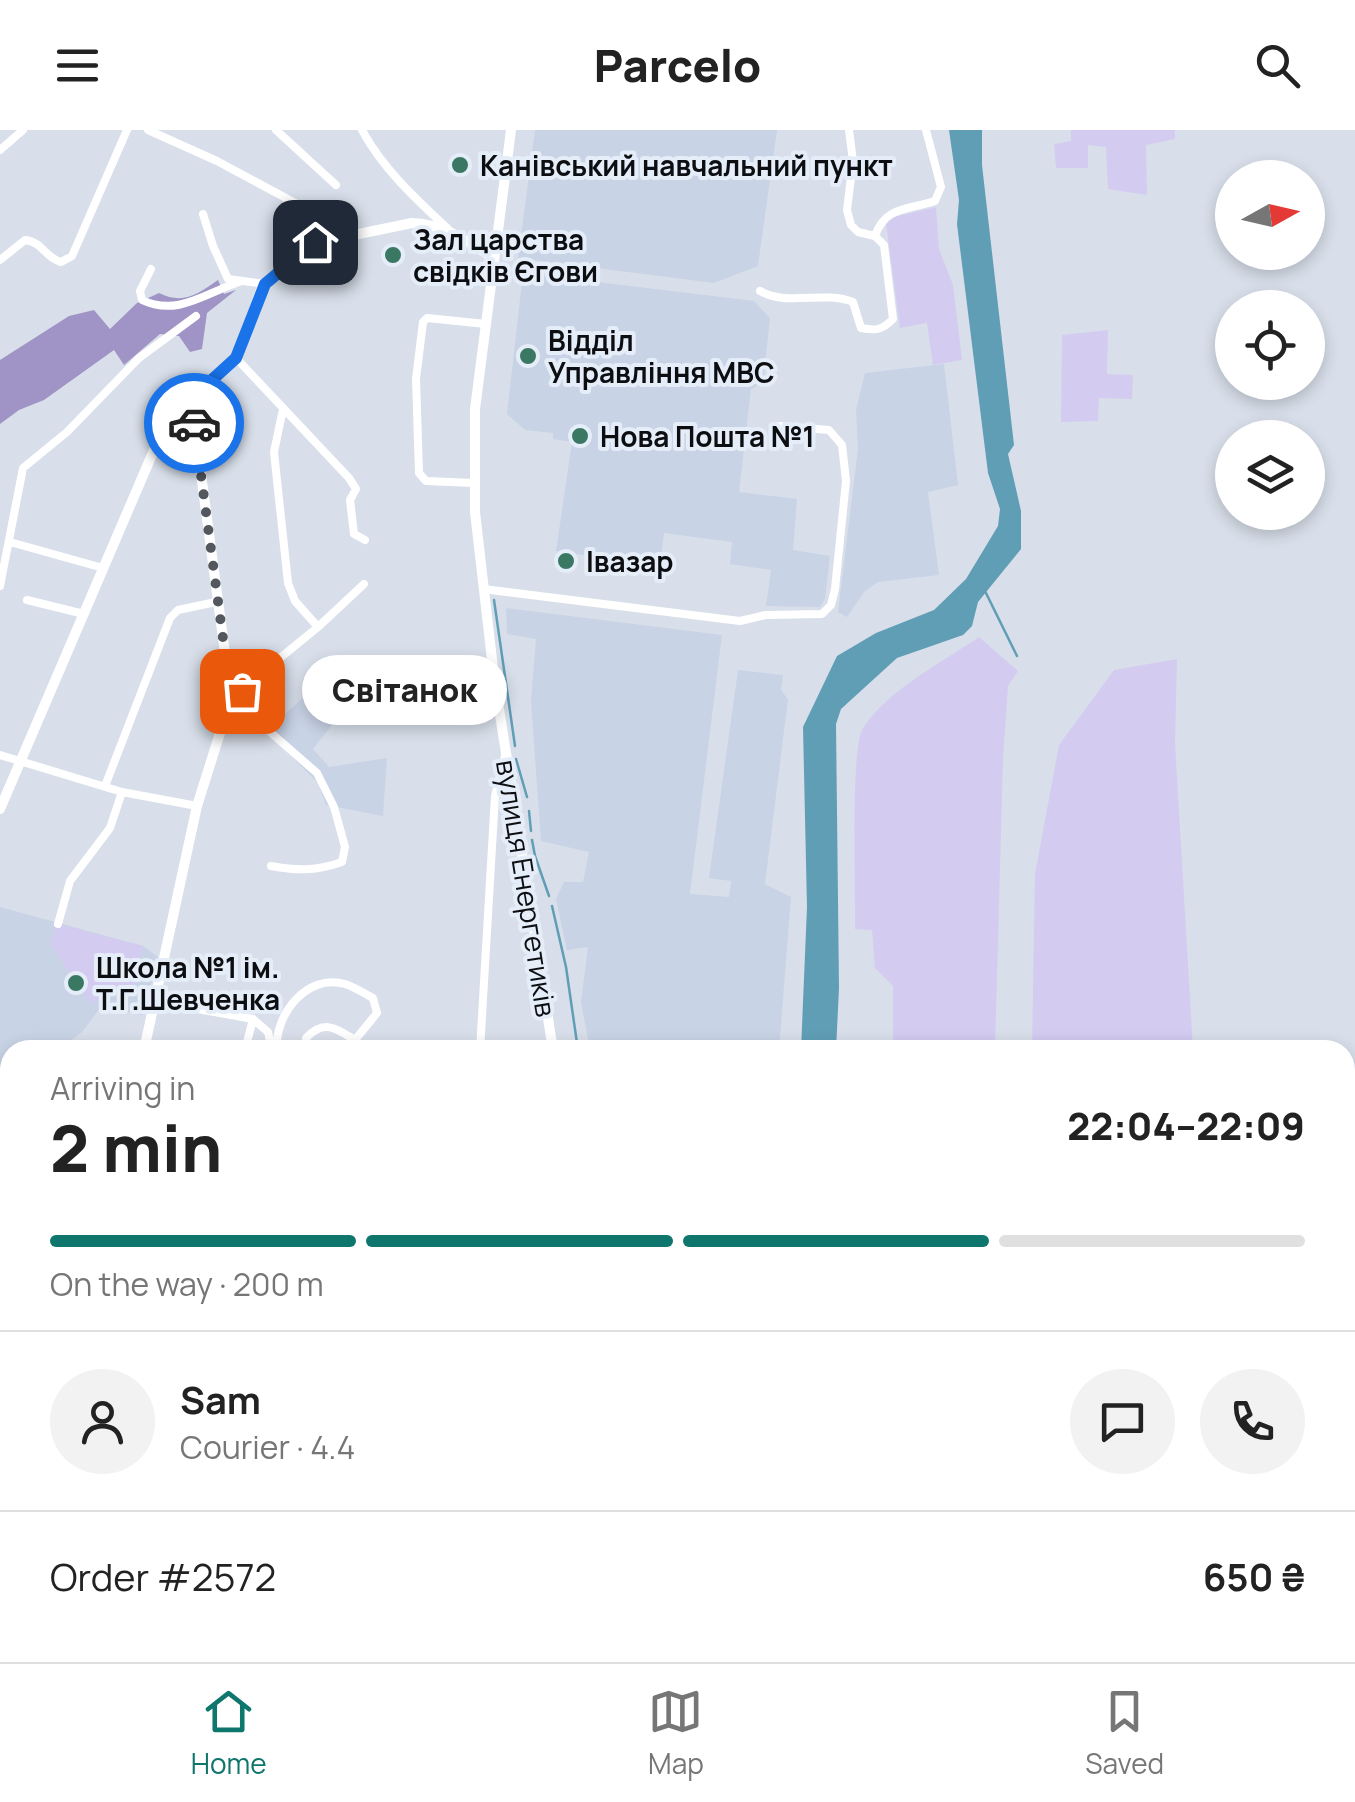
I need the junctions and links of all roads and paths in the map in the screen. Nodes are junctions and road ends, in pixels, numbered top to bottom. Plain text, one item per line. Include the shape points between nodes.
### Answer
1 (23, 130) edge
2 (127, 130) edge
3 (148, 130) edge
4 (276, 130) edge
5 (362, 130) edge
6 (511, 130) edge
7 (849, 130) edge
8 (926, 130) edge
9 (0, 150) edge
10 (336, 185) dead end
11 (203, 214) dead end
12 (451, 232) junction
13 (875, 236) junction
14 (315, 242) junction
15 (494, 258) junction
16 (0, 260) edge
17 (151, 269) dead end
18 (240, 282) junction
19 (265, 284) junction
20 (760, 291) dead end
21 (196, 316) dead end
22 (486, 324) junction
23 (236, 358) junction
24 (191, 399) junction
25 (283, 409) junction
26 (780, 426) dead end
27 (474, 483) junction
28 (0, 511) edge
29 (12, 514) junction
30 (365, 540) dead end
31 (10, 542) junction
32 (104, 568) junction
33 (364, 584) dead end
34 (0, 586) edge
35 (483, 588) junction
36 (28, 600) dead end
37 (216, 602) junction
38 (84, 614) junction
39 (318, 627) junction
40 (231, 698) junction
41 (0, 755) edge
42 (506, 755) junction
43 (20, 763) junction
44 (106, 786) junction
45 (122, 792) junction
46 (197, 806) junction
47 (0, 809) edge
48 (271, 866) dead end
49 (58, 924) dead end
50 (153, 1001) junction
51 (253, 1018) junction
52 (146, 1040) edge
53 (248, 1040) edge
54 (271, 1040) edge
55 (275, 1040) edge
56 (306, 1040) edge
57 (355, 1040) joint
58 (481, 1040) edge
59 (550, 1040) edge

1 - 9 street
2 - 16 street via 72,256 53,260 40,244 25,240
3 - 14 street via 297,204
4 - 10 street
5 - 12 street via 404,186
6 - 15 street, вулиця Енергетиків
7 - 13 street via 851,225
8 - 13 street via 941,187 935,201 888,214
11 - 18 street via 228,279
12 - 14 street via 412,223
12 - 15 street
13 - 20 street via 884,246 892,319 884,329 861,328 853,302 840,297 774,299
14 - 19 street
15 - 22 street, вулиця Енергетиків
17 - 18 street via 140,291 155,306 178,307
18 - 19 street
19 - 23 street
21 - 29 street via 139,358 67,432 30,459
22 - 27 street, вулиця Енергетиків via 474,409
22 - 27 street via 426,318 416,379 419,473 426,481
23 - 24 street
23 - 25 street
24 - 32 street via 163,429
24 - 37 street
25 - 30 street via 356,489 350,500 354,534
25 - 39 street via 274,452 288,582
26 - 35 street via 829,430 842,445 846,481 835,589 822,614 740,621
27 - 35 street, вулиця Енергетиків
28 - 29 street
29 - 31 street
31 - 32 street
31 - 34 street
32 - 38 street
33 - 39 street
35 - 42 street, вулиця Енергетиків
36 - 38 street
37 - 40 street
37 - 44 street via 170,618
38 - 43 street
39 - 40 street
40 - 46 street
40 - 48 street via 317,773 345,847 342,862 318,870
41 - 43 street
42 - 58 street via 495,796
42 - 59 street, вулиця Енергетиків
43 - 44 street
43 - 47 street
44 - 45 street
45 - 46 street
45 - 49 street via 110,828 70,881
46 - 50 street
50 - 51 street
50 - 52 street
51 - 53 street
51 - 54 street
55 - 57 street via 291,1004 314,985 342,982 373,998 377,1013
56 - 57 street via 316,1027 330,1025

